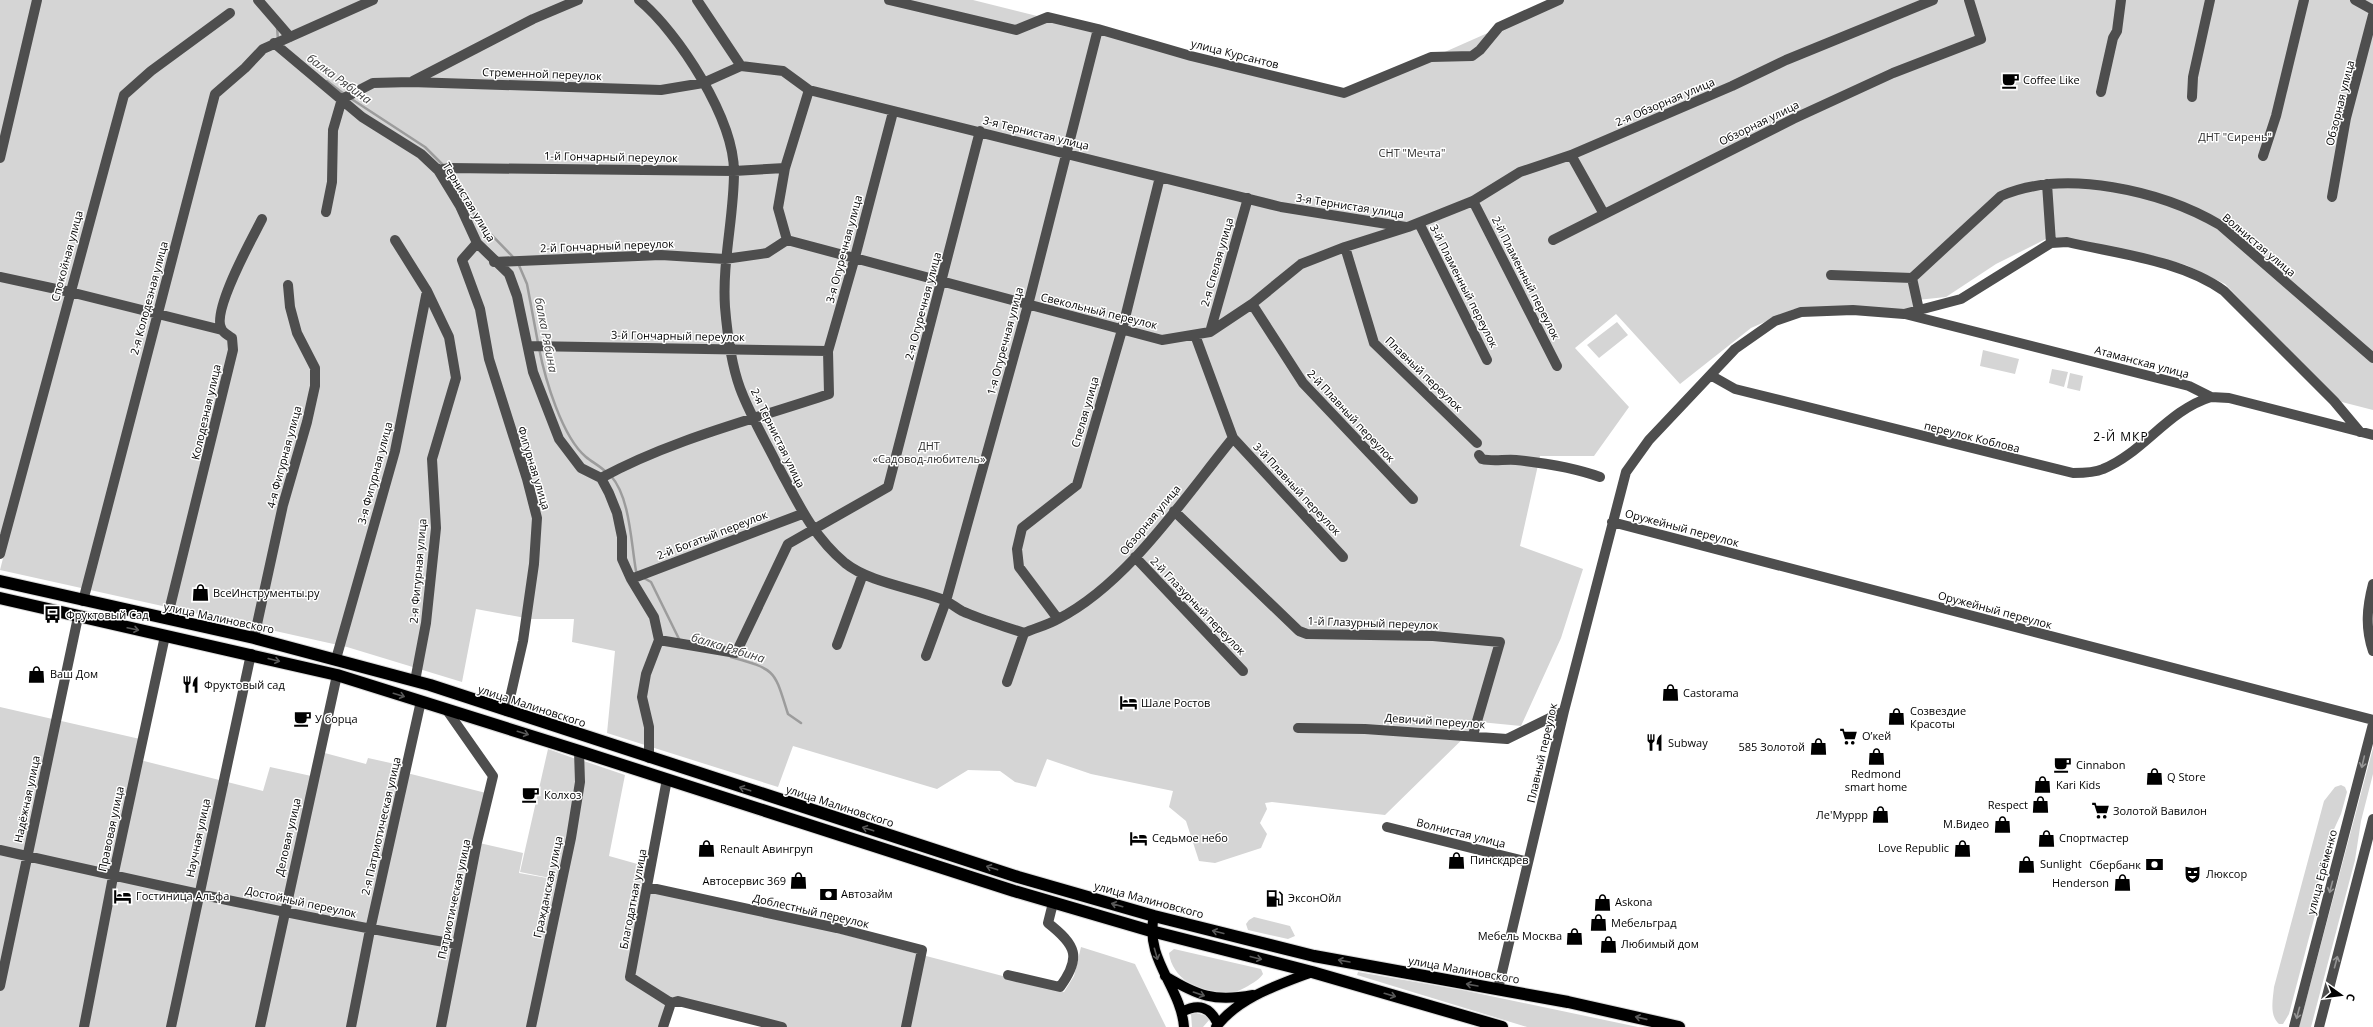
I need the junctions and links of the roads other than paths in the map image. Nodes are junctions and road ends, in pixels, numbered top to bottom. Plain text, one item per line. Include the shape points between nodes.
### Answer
1 (37, 0) edge
2 (258, 0) edge
3 (373, 0) edge
4 (578, 0) edge
5 (639, 0) edge
6 (697, 0) edge
7 (889, 0) edge
8 (1559, 0) edge
9 (1933, 0) edge
10 (1969, 0) edge
11 (2121, 0) edge
12 (2210, 0) edge
13 (2304, 0) edge
14 (2355, 0) edge
15 (2373, 10) edge
16 (230, 13) dead end
17 (2373, 15) edge
18 (1098, 29) junction
19 (290, 37) junction
20 (274, 43) junction
21 (741, 66) junction
22 (411, 82) junction
23 (703, 83) junction
24 (809, 90) junction
25 (2101, 92) dead end
26 (2192, 96) dead end
27 (342, 99) junction
28 (893, 112) junction
29 (980, 131) junction
30 (1067, 152) junction
31 (1571, 155) junction
32 (2263, 156) dead end
33 (0, 158) edge
34 (785, 168) junction
35 (438, 170) junction
36 (734, 171) junction
37 (1160, 177) junction
38 (2047, 184) junction
39 (2332, 197) dead end
40 (1248, 198) junction
41 (1473, 201) junction
42 (326, 212) dead end
43 (1604, 214) junction
44 (262, 219) dead end
45 (1419, 223) junction
46 (1408, 227) junction
47 (395, 240) dead end
48 (787, 240) junction
49 (1553, 240) dead end
50 (477, 243) junction
51 (2051, 243) junction
52 (1345, 246) junction
53 (855, 257) junction
54 (725, 259) junction
55 (494, 262) junction
56 (1831, 275) dead end
57 (0, 277) edge
58 (1912, 278) junction
59 (941, 281) junction
60 (288, 285) dead end
61 (427, 291) junction
62 (70, 292) junction
63 (1252, 304) junction
64 (1028, 305) junction
65 (1919, 310) junction
66 (1904, 314) junction
67 (157, 315) junction
68 (222, 330) junction
69 (1122, 330) junction
70 (1210, 332) junction
71 (1195, 335) junction
72 (528, 346) junction
73 (732, 349) junction
74 (828, 351) junction
75 (2373, 358) edge
76 (1487, 360) dead end
77 (1557, 366) dead end
78 (1712, 376) junction
79 (2211, 397) junction
80 (753, 420) junction
81 (2360, 432) junction
82 (2373, 435) edge
83 (1233, 438) junction
84 (1477, 443) dead end
85 (1479, 455) dead end
86 (1600, 477) dead end
87 (601, 478) junction
88 (1413, 499) dead end
89 (1174, 511) junction
90 (802, 514) junction
91 (1612, 522) junction
92 (813, 530) junction
93 (0, 554) edge
94 (1135, 557) junction
95 (1343, 557) dead end
96 (864, 574) junction
97 (631, 579) junction
98 (0, 582) edge
99 (2373, 584) edge
100 (0, 598) edge
101 (83, 601) junction
102 (946, 601) junction
103 (78, 617) junction
104 (167, 619) junction
105 (1058, 619) junction
106 (1024, 633) junction
107 (165, 636) junction
108 (254, 638) junction
109 (659, 640) junction
110 (837, 645) dead end
111 (2373, 651) edge
112 (251, 654) junction
113 (926, 656) dead end
114 (336, 659) junction
115 (1243, 671) dead end
116 (337, 676) junction
117 (415, 681) junction
118 (1007, 682) dead end
119 (421, 701) junction
120 (446, 709) junction
121 (507, 711) junction
122 (1564, 711) junction
123 (2373, 720) edge
124 (2373, 724) edge
125 (1298, 728) dead end
126 (1473, 735) junction
127 (2371, 738) edge
128 (579, 751) junction
129 (649, 758) junction
130 (668, 779) junction
131 (2373, 819) edge
132 (1387, 827) dead end
133 (0, 850) edge
134 (27, 856) junction
135 (1528, 862) junction
136 (113, 877) junction
137 (647, 887) junction
138 (199, 893) junction
139 (1053, 903) junction
140 (284, 911) junction
141 (1154, 916) junction
142 (370, 930) junction
143 (1151, 931) junction
144 (456, 944) junction
145 (1312, 972) junction
146 (1008, 974) dead end
147 (1165, 976) junction
148 (0, 986) edge
149 (1498, 990) junction
150 (1258, 993) junction
151 (671, 1002) junction
152 (1182, 1012) junction
153 (1217, 1026) edge
154 (84, 1027) edge
155 (171, 1027) edge
156 (260, 1027) edge
157 (351, 1027) edge
158 (441, 1027) edge
159 (531, 1027) edge
160 (663, 1027) edge
161 (782, 1027) edge
162 (906, 1027) edge
163 (1184, 1027) edge
164 (1502, 1027) edge
165 (1679, 1027) edge
166 (2294, 1027) edge
167 (2319, 1027) edge

1 - 33 street
2 - 19 street
3 - 19 street, 2-я Колодезная улица
4 - 22 street via 533,19
5 - 23 street, 2-я Тернистая улица via 652,11 683,51
6 - 21 street
7 - 18 street, улица Курсантов via 1016,30 1048,17
8 - 18 street, улица Курсантов via 1499,26 1472,56 1431,57 1344,93 1191,56
9 - 31 street, 2-я Обзорная улица via 1786,60 1726,89
10 - 43 street, Обзорная улица via 1981,39 1893,73 1793,119
11 - 25 street via 2117,31 2113,38
12 - 26 street
13 - 32 street via 2276,116
14 - 15 street
16 - 62 street, Спокойная улица via 151,71 124,95
17 - 39 street, Обзорная улица via 2346,118
18 - 30 street, 1-я Огуречная улица
19 - 20 street, 2-я Колодезная улица
20 - 27 street, Тернистая улица
20 - 67 street, 2-я Колодезная улица via 263,49 215,94
21 - 23 street, Стременной переулок
21 - 24 street, 3-я Тернистая улица via 783,71
22 - 23 street, Стременной переулок via 661,90
22 - 27 street, Стременной переулок via 373,83
23 - 36 street, 2-я Тернистая улица via 727,130
24 - 28 street, 3-я Тернистая улица
24 - 34 street
27 - 35 street, Тернистая улица via 362,117 421,154
27 - 42 street via 333,130 332,182
28 - 29 street, 3-я Тернистая улица
28 - 53 street, 3-я Огуречная улица
29 - 30 street, 3-я Тернистая улица
29 - 59 street, 2-я Огуречная улица
30 - 37 street, 3-я Тернистая улица
30 - 64 street, 1-я Огуречная улица
31 - 41 street, 2-я Обзорная улица via 1520,172
31 - 43 street
34 - 36 street, 1-й Гончарный переулок
34 - 48 street via 778,208
35 - 36 street, 1-й Гончарный переулок via 450,168
35 - 50 street, Тернистая улица via 460,206
36 - 54 street, 2-я Тернистая улица
37 - 40 street, 3-я Тернистая улица
37 - 69 street, Спелая улица
38 - 51 street
38 - 58 street, Волнистая улица via 2017,189 2001,196
38 - 75 street, Волнистая улица via 2085,184 2121,189 2197,212 2220,226
40 - 46 street, 3-я Тернистая улица via 1281,207
40 - 70 street, 2-я Спелая улица
41 - 45 street, 2-я Обзорная улица
41 - 77 street, 2-й Пламенный переулок
43 - 49 street, Обзорная улица
44 - 68 street via 224,298 220,321
45 - 46 street, 2-я Обзорная улица
45 - 76 street, 3-й Пламенный переулок
46 - 52 street, Свекольный переулок
47 - 61 street, 2-я Фигурная улица
48 - 53 street, Свекольный переулок
48 - 54 street, 2-й Гончарный переулок via 767,253
50 - 55 street, Тернистая улица
50 - 121 street, Фигурная улица via 462,260 480,309 489,358 527,479 536,518 534,564 523,641
51 - 65 street via 1961,299
51 - 81 street via 2067,242 2183,269 2208,280 2224,291 2334,401
52 - 63 street, Свекольный переулок via 1301,264
52 - 84 street, Плавный переулок via 1374,343
53 - 59 street, Свекольный переулок
53 - 74 street, 3-я Огуречная улица
54 - 55 street, 2-й Гончарный переулок via 661,255
54 - 73 street, 2-я Тернистая улица via 725,308
55 - 72 street, Тернистая улица via 508,274 517,296
56 - 58 street
57 - 62 street
58 - 65 street
59 - 64 street, Свекольный переулок
59 - 92 street, 2-я Огуречная улица via 888,486
60 - 108 street, 4-я Фигурная улица via 290,307 298,333 315,368 315,386 283,504
61 - 114 street, 3-я Фигурная улица via 395,451
61 - 117 street, 2-я Фигурная улица via 449,337 456,378 432,459 436,528 426,623
62 - 67 street
62 - 93 street, Спокойная улица
63 - 70 street, Свекольный переулок
63 - 88 street, 2-й Плавный переулок via 1303,383
64 - 69 street, Свекольный переулок
64 - 102 street, 1-я Огуречная улица
65 - 66 street
66 - 78 street, Плавный переулок via 1853,310 1801,312 1775,321 1735,349
66 - 79 street, Атаманская улица via 2189,386
67 - 68 street
67 - 101 street, 2-я Колодезная улица
68 - 104 street, Колодезная улица via 232,338 233,350
69 - 71 street, Свекольный переулок via 1162,340
69 - 105 street, Спелая улица via 1077,484 1022,528 1017,549 1019,567
70 - 71 street, Свекольный переулок
71 - 83 street
72 - 73 street, 3-й Гончарный переулок
72 - 87 street, Тернистая улица via 533,372 559,440 581,468
73 - 74 street, 3-й Гончарный переулок
73 - 80 street, 2-я Тернистая улица via 739,386
74 - 80 street, 3-я Огуречная улица via 829,394
78 - 79 street, переулок Коблова via 1735,389 2073,473 2104,469 2186,408
78 - 91 street, Плавный переулок via 1649,440 1626,472
79 - 81 street, Атаманская улица via 2229,398
80 - 87 street via 690,437 636,459
80 - 90 street, 2-я Тернистая улица
81 - 82 street, Атаманская улица
83 - 89 street, Обзорная улица
83 - 95 street, 3-й Плавный переулок
85 - 86 street via 1488,461 1514,460 1572,467
87 - 97 street via 617,513 622,536 622,559
89 - 94 street, Обзорная улица
89 - 126 street, 1-й Глазурный переулок via 1299,632 1433,636 1500,642
90 - 92 street, 2-я Тернистая улица
90 - 97 street, 2-й Богатый переулок
91 - 122 street, Плавный переулок
91 - 123 street, Оружейный переулок
92 - 96 street, 2-я Тернистая улица via 846,563
92 - 109 street via 788,544 736,653
94 - 105 street, Обзорная улица via 1100,592
94 - 115 street, 2-й Глазурный переулок
96 - 102 street, 2-я Тернистая улица
96 - 110 street
97 - 109 street via 654,617
98 - 101 highway, улица Малиновского
99 - 111 street via 2368,605 2368,637
100 - 103 highway
101 - 104 highway, улица Малиновского
102 - 106 street, 2-я Тернистая улица via 962,611
102 - 113 street, 1-я Огуречная улица
103 -> 107 highway
103 - 134 street, Надёжная улица
104 - 108 highway, улица Малиновского
105 - 106 street, Обзорная улица
106 - 118 street
107 - 112 highway
107 - 136 street, Правовая улица
108 - 114 highway, улица Малиновского
109 - 129 street via 646,674 642,697 649,727
112 -> 116 highway
112 - 138 street, Научная улица
114 - 117 highway, улица Малиновского
116 -> 119 highway
116 - 140 street, Деловая улица
117 - 121 highway, улица Малиновского
119 - 120 highway
119 - 142 street, 2-я Патриотическая улица
120 -> 128 highway
120 - 144 street, Патриотическая улица via 493,776
121 - 129 highway, улица Малиновского
122 - 126 street, Девичий переулок via 1507,739
122 - 135 street, Плавный переулок
124 - 127 street, улица Ерёменко
125 - 126 street, Девичий переулок
127 -> 166 street, улица Ерёменко
128 - 130 highway
128 - 159 street, Гражданская улица via 580,782 571,838
141 -> 129 highway, улица Малиновского via 1018,877
130 - 137 street, Благодатная улица
130 - 139 highway
167 -> 131 street
132 - 135 street, Волнистая улица
133 - 134 street, Достойный переулок
134 - 136 street, Достойный переулок
134 - 148 street, Надёжная улица
135 - 149 street, Плавный переулок
136 - 138 street, Достойный переулок
136 - 154 street, Правовая улица
137 - 151 street, Благодатная улица via 630,977
137 - 162 street, Доблестный переулок via 837,928 922,950
138 - 140 street, Достойный переулок
138 - 155 street, Научная улица
139 - 143 highway
139 - 146 street via 1048,923 1068,939 1074,960 1070,973 1060,988
140 - 142 street, Достойный переулок
140 - 156 street, Деловая улица
141 - 143 main road
149 -> 141 highway, улица Малиновского via 1314,956
142 - 144 street, Достойный переулок
142 - 157 street, 2-я Патриотическая улица
143 -> 145 highway
143 -> 147 main road via 1156,956
144 - 158 street, Патриотическая улица
145 - 150 main road
145 -> 164 highway
147 -> 150 main road via 1191,992 1208,997 1224,999
147 - 152 main road
165 -> 149 highway, улица Малиновского via 1568,1002
150 - 153 main road
151 - 160 street
151 - 161 street via 690,1002
152 - 153 main road via 1196,1006 1203,1007 1214,1016
152 - 163 main road

